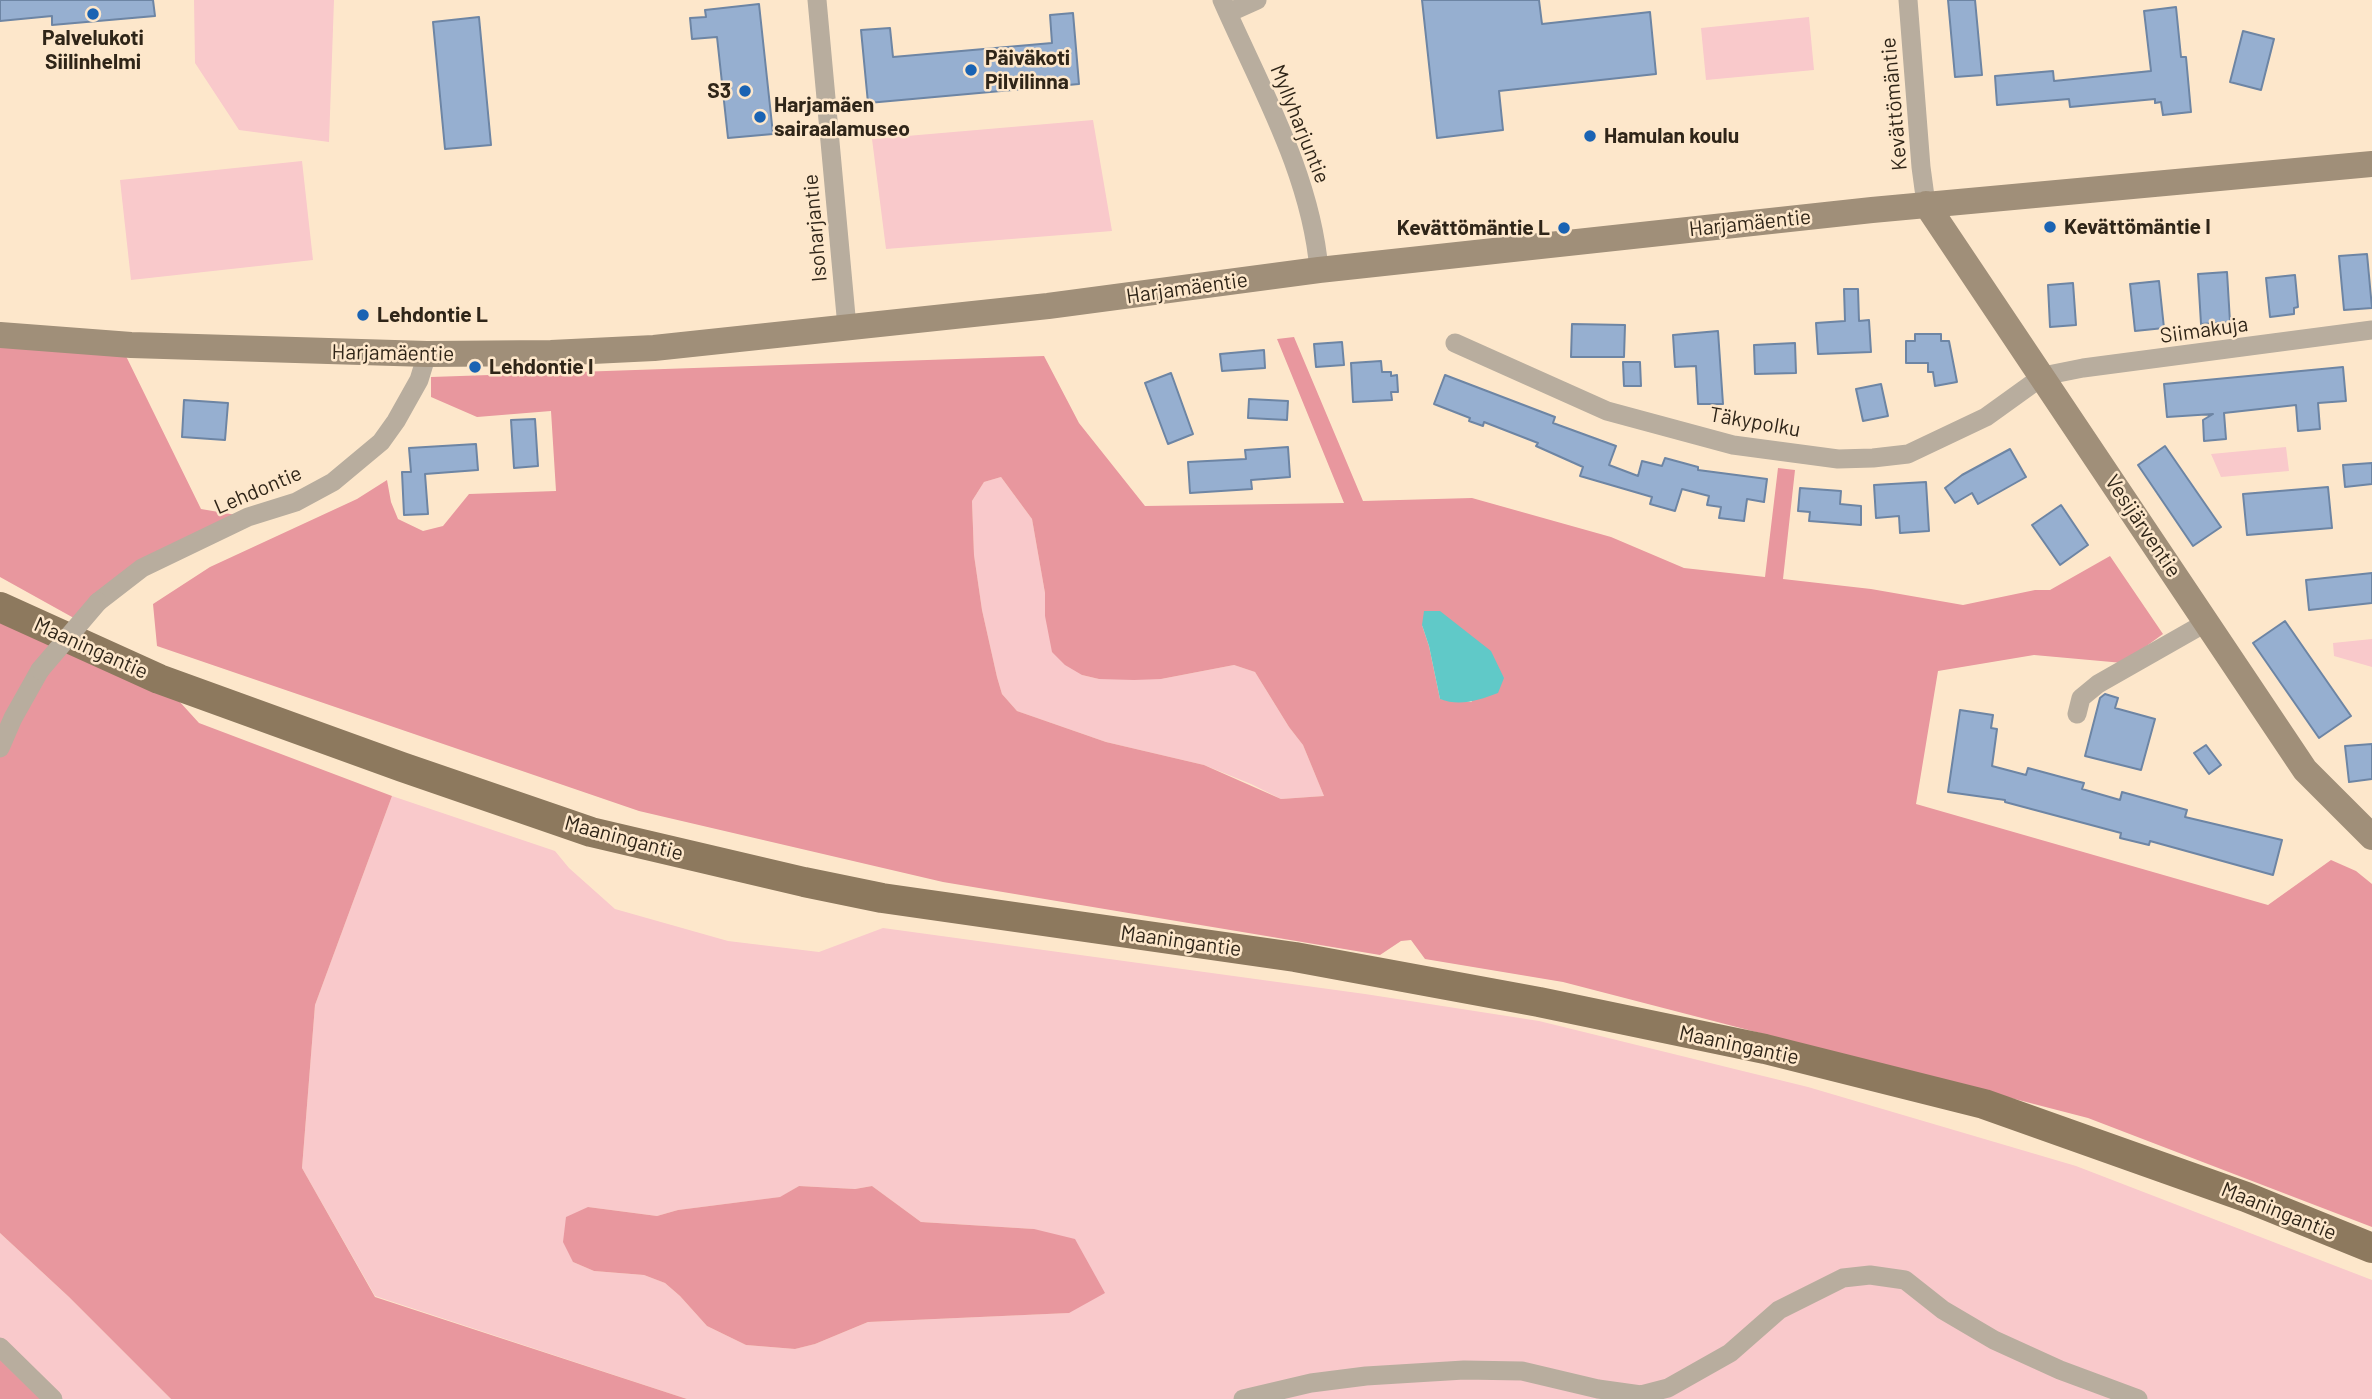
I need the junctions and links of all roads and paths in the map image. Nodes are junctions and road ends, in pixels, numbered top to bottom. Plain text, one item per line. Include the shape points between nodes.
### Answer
1 (817, 0) edge
2 (1257, 0) edge
3 (1908, 0) edge
4 (1225, 7) edge
5 (2372, 164) edge
6 (1926, 204) junction
7 (1319, 270) junction
8 (847, 327) junction
9 (2372, 330) edge
10 (0, 335) edge
11 (1454, 343) dead end
12 (427, 354) junction
13 (2043, 376) junction
14 (0, 607) edge
15 (2207, 622) junction
16 (2077, 714) dead end
17 (0, 748) edge
18 (2372, 837) edge
19 (2372, 1248) edge
20 (0, 1347) edge
21 (53, 1399) edge
22 (1243, 1399) edge
23 (2138, 1399) edge

1 - 8 street, Isoharjantie
2 - 4 street
3 - 6 street, Kevättömäntie
4 - 7 street, Myllyharjuntie via 1284,138 1316,237
5 - 6 street, Harjamäentie
6 - 7 street, Harjamäentie
6 - 13 street, Vesijärventie
7 - 8 street, Harjamäentie via 1062,305
8 - 12 street, Harjamäentie via 654,348
9 - 13 street, Siimakuja
10 - 12 street, Harjamäentie via 131,345
11 - 13 street, Täkypolku via 1607,411 1733,445 1838,459 1908,454 1986,417
12 - 17 street, Lehdontie, bridge via 397,421 381,442 333,482 142,568 98,602 40,670
13 - 15 street, Vesijärventie
14 - 19 main road, Maaningantie via 159,679 590,832 882,898 1295,957 1765,1049 1984,1104 2246,1197
15 - 16 street via 2098,684 2081,698
15 - 18 street, Vesijärventie via 2305,770
20 - 21 street
22 - 23 street via 1311,1383 1464,1370 1522,1371 1641,1395 1668,1388 1730,1353 1779,1310 1843,1278 1870,1275 1905,1280 1943,1310 1994,1340

